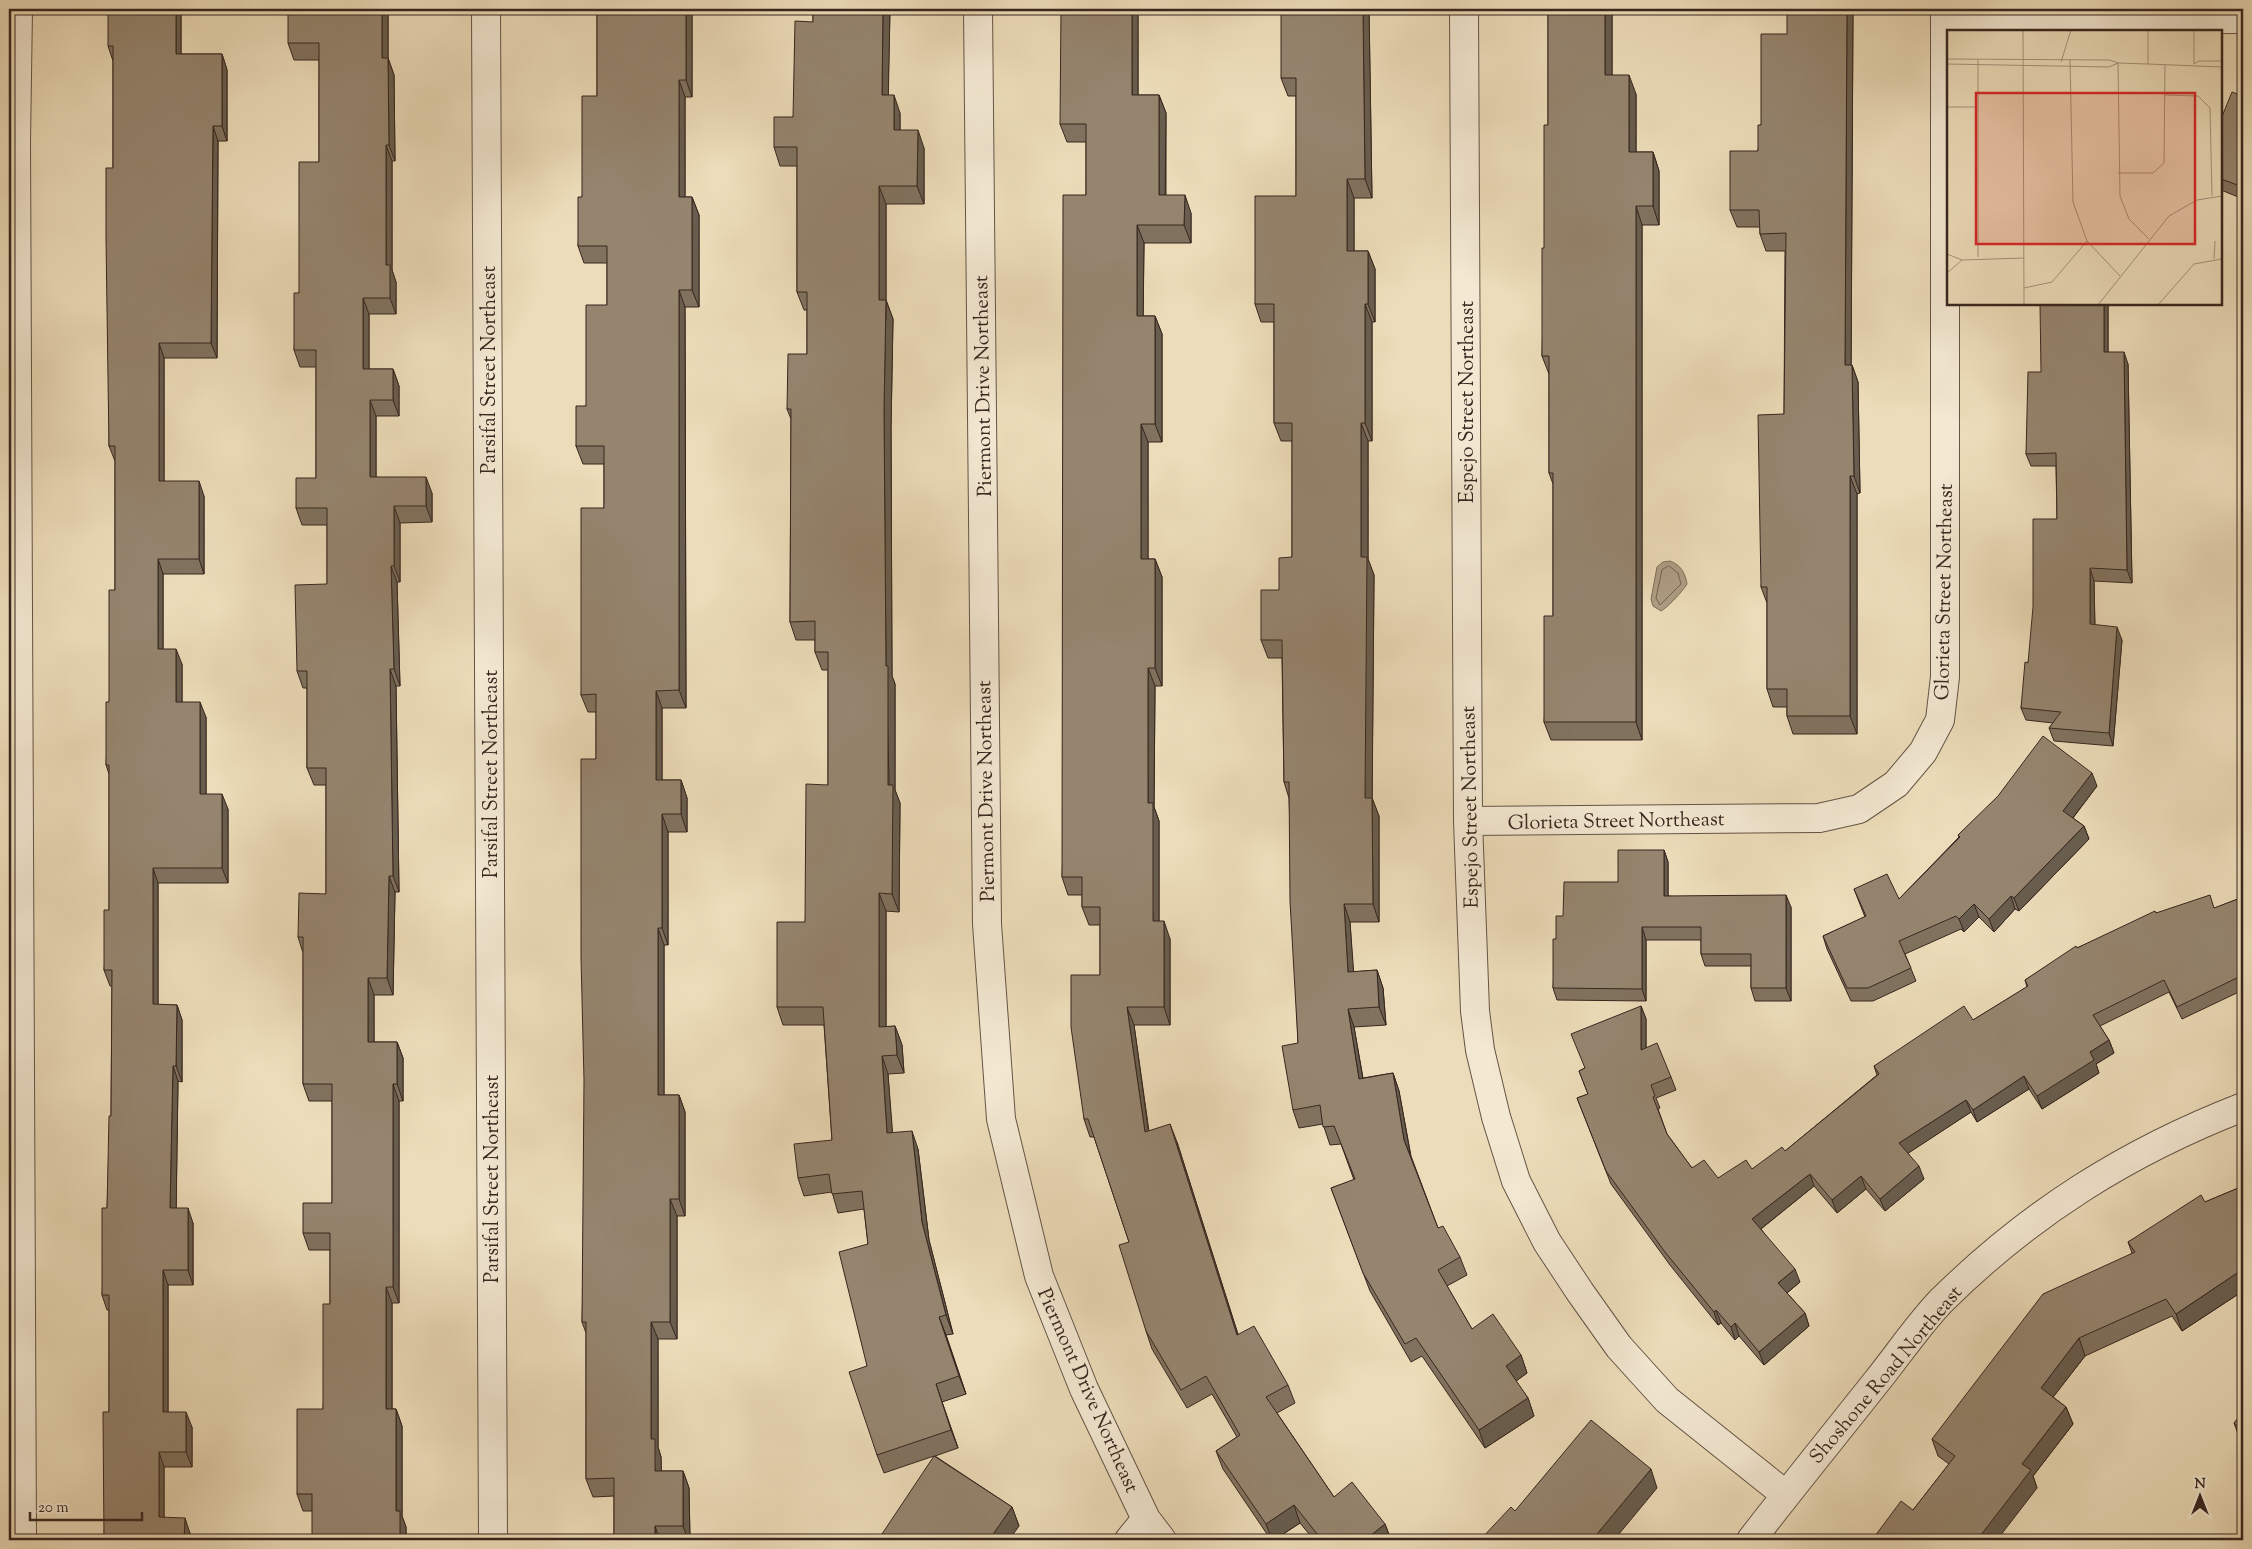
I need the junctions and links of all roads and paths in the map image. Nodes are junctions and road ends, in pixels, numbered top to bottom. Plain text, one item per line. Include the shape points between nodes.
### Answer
1 (18, 9) edge
2 (486, 9) edge
3 (978, 9) edge
4 (1464, 9) edge
5 (1945, 14) edge
6 (2243, 20) edge
7 (12, 142) edge
8 (1468, 821) junction
9 (2243, 1107) edge
10 (1786, 1495) junction
11 (1154, 1530) edge
12 (22, 1540) edge
13 (493, 1540) edge
14 (1130, 1540) edge
15 (1751, 1540) edge

1 - 7 street
2 - 13 street, Parsifal Street Northeast
3 - 11 street, Piermont Drive Northeast via 987,924 1001,1118 1039,1276 1084,1389
4 - 8 street, Espejo Street Northeast
5 - 6 street
5 - 8 street, Glorieta Street Northeast via 1945,676 1940,720 1923,752 1896,784 1859,809 1819,818
7 - 12 street
8 - 10 street, Espejo Street Northeast via 1475,1011 1496,1117 1516,1181 1547,1242 1619,1347 1667,1400
9 - 10 street, Shoshone Road Northeast via 2170,1137 2119,1164 2032,1220 1940,1303
10 - 15 street, Shoshone Road Northeast
11 - 14 street

